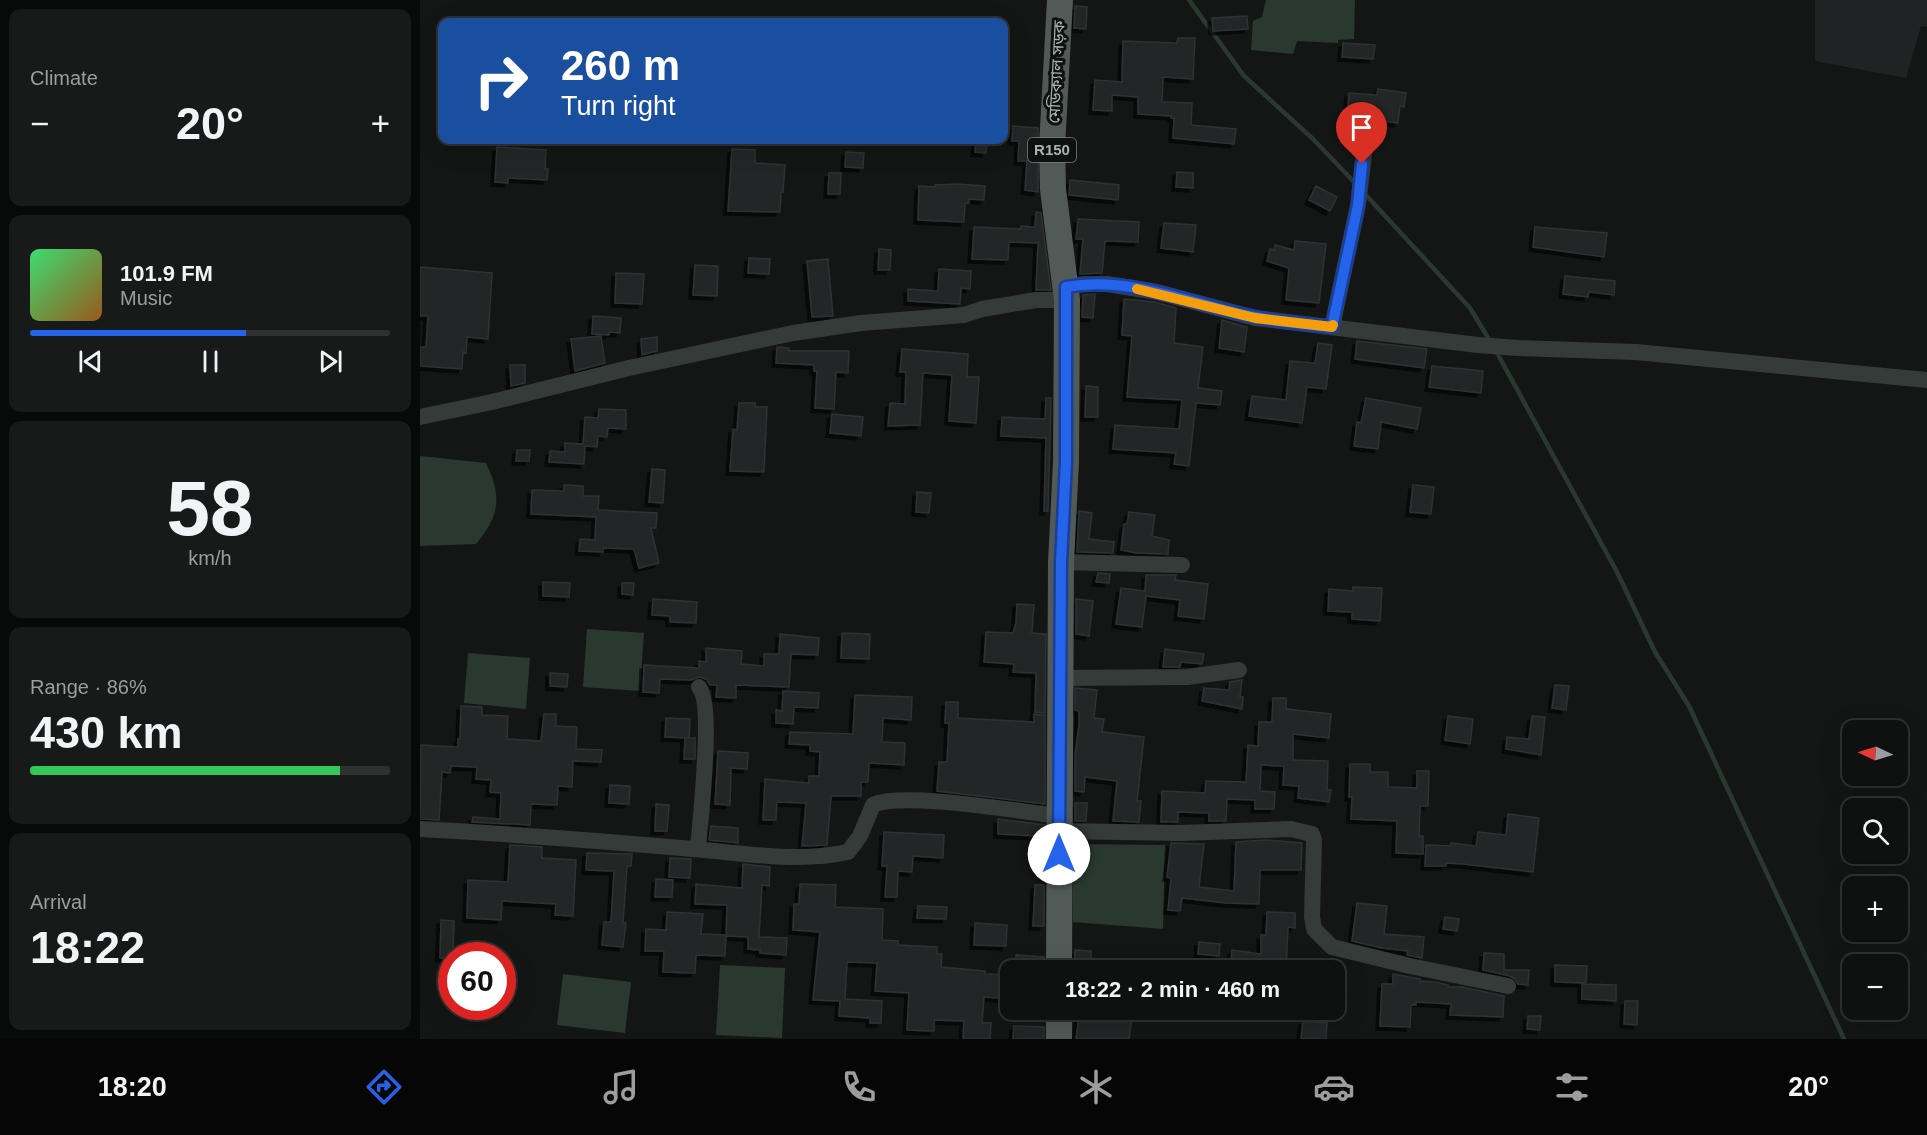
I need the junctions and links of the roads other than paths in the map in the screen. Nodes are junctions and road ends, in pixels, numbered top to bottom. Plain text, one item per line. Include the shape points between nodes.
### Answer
1 (1060, 0) edge
2 (1367, 129) dead end
3 (1066, 294) junction
4 (1332, 327) junction
5 (1927, 380) edge
6 (420, 417) edge
7 (1061, 562) junction
8 (1182, 565) dead end
9 (1239, 670) dead end
10 (1060, 678) junction
11 (699, 687) dead end
12 (1060, 824) junction
13 (420, 829) edge
14 (698, 849) junction
15 (1059, 960) edge
16 (1508, 986) dead end
17 (1059, 1020) edge
18 (1059, 1039) edge

1 - 3 main road, মেডিক্যাল সড়ক / R150 via 1052,147
2 - 4 street via 1358,205
3 - 4 street via 1084,284 1107,284 1157,292 1255,318
3 - 6 street via 964,315 793,333
3 - 7 main road, মেডিক্যাল সড়ক / R150 via 1066,462
4 - 5 street via 1478,345 1636,352
7 - 8 street
7 - 10 main road, মেডিক্যাল সড়ক / R150
9 - 10 street via 1187,677
10 - 12 main road, মেডিক্যাল সড়ক / R150
11 - 14 street via 706,720
12 - 14 street via 948,803 891,800 873,806 848,852 822,856 767,855
12 - 15 main road, মেডিক্যাল সড়ক / R150
12 - 16 street via 1181,833 1291,829 1307,832 1314,840 1314,929 1332,947
13 - 14 street
17 - 18 main road

